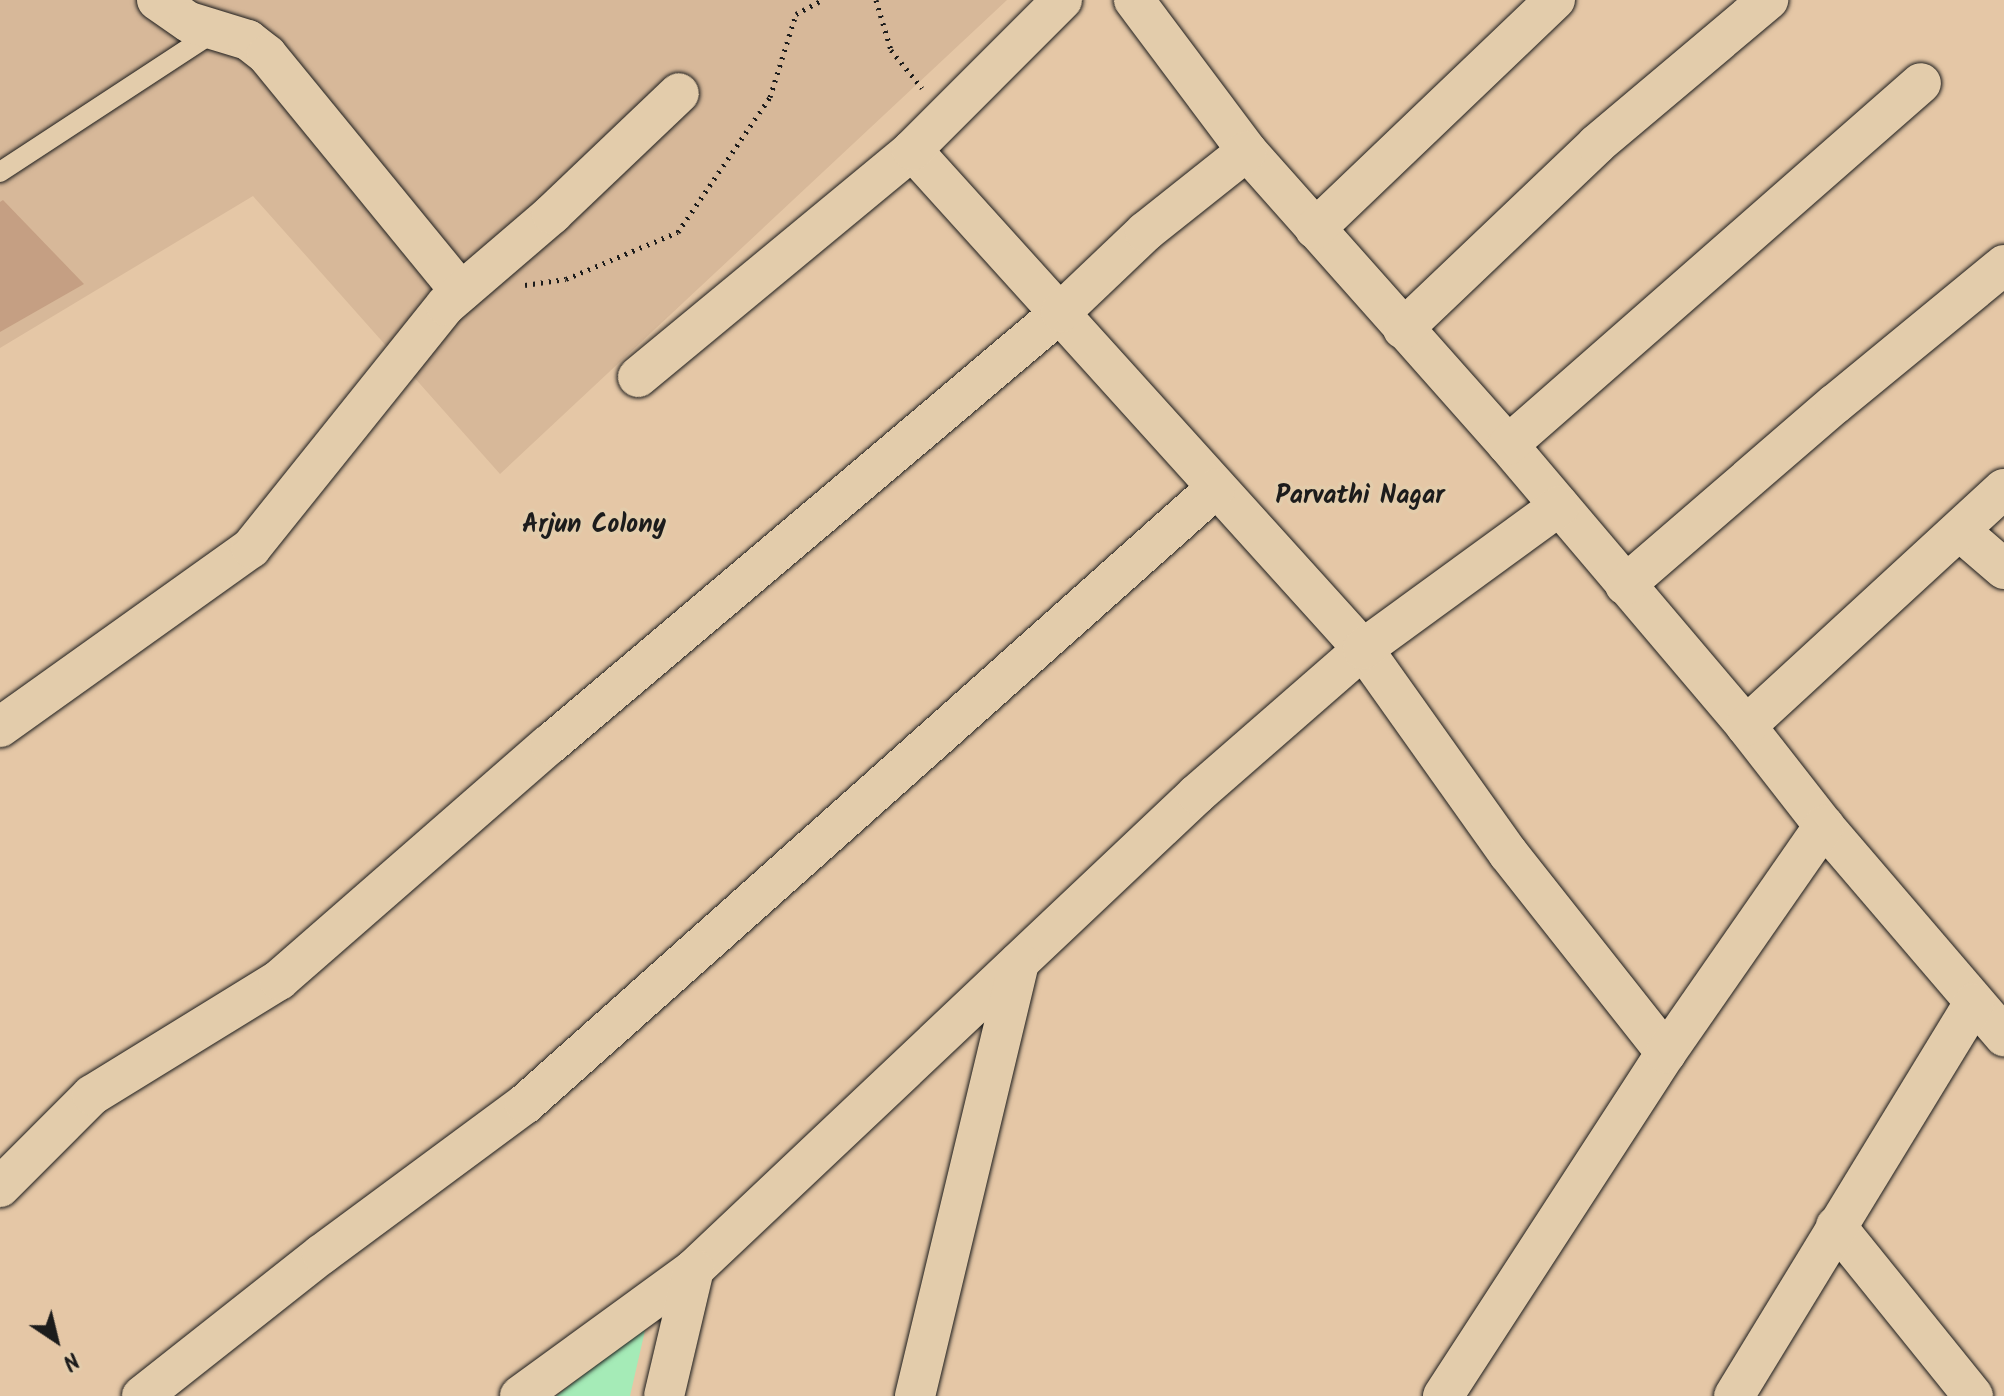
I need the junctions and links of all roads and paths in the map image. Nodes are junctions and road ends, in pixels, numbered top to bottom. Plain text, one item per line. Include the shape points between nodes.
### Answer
1 (157, 0) edge
2 (822, 0) edge
3 (876, 0) edge
4 (1062, 0) edge
5 (1134, 0) edge
6 (1555, 0) edge
7 (1768, 0) edge
8 (217, 30) junction
9 (1921, 83) dead end
10 (679, 93) dead end
11 (945, 117) junction
12 (912, 150) junction
13 (1247, 151) junction
14 (0, 172) edge
15 (1315, 229) junction
16 (2004, 265) edge
17 (522, 286) dead end
18 (461, 292) junction
19 (1061, 312) junction
20 (1403, 329) junction
21 (638, 377) dead end
22 (1508, 445) junction
23 (1215, 489) junction
24 (2004, 489) edge
25 (1559, 506) junction
26 (1960, 531) junction
27 (2004, 569) edge
28 (1625, 585) junction
29 (1363, 649) junction
30 (1746, 726) junction
31 (0, 727) edge
32 (1824, 826) junction
33 (1019, 962) junction
34 (1974, 1003) junction
35 (2004, 1036) edge
36 (1666, 1053) junction
37 (0, 1187) edge
38 (1836, 1226) junction
39 (694, 1269) junction
40 (142, 1396) edge
41 (520, 1396) edge
42 (664, 1396) edge
43 (915, 1396) edge
44 (1443, 1396) edge
45 (1734, 1396) edge
46 (1973, 1396) edge

1 - 8 street via 189,22
2 - 17 path via 796,14 770,97 678,232 566,279
3 - 11 path via 891,50
4 - 11 street
5 - 13 street
6 - 15 street
7 - 20 street via 1597,144
8 - 14 lane
8 - 18 street via 248,40 267,55
9 - 22 street
10 - 18 street
11 - 12 street
12 - 19 street
12 - 21 street
13 - 15 street
13 - 19 street via 1145,232
15 - 20 street
16 - 28 street
18 - 31 street via 251,548
19 - 23 street
19 - 37 street via 279,980 92,1095
20 - 22 street
22 - 25 street
23 - 29 street
23 - 40 street via 525,1104
24 - 26 street
25 - 28 street
25 - 29 street
26 - 27 street
26 - 30 street
28 - 30 street
29 - 33 street via 1197,794
29 - 36 street via 1508,853
30 - 32 street
32 - 34 street
32 - 36 street
33 - 39 street
33 - 43 street
34 - 35 street
34 - 38 street
36 - 44 street
38 - 45 street
38 - 46 street
39 - 41 street
39 - 42 street

